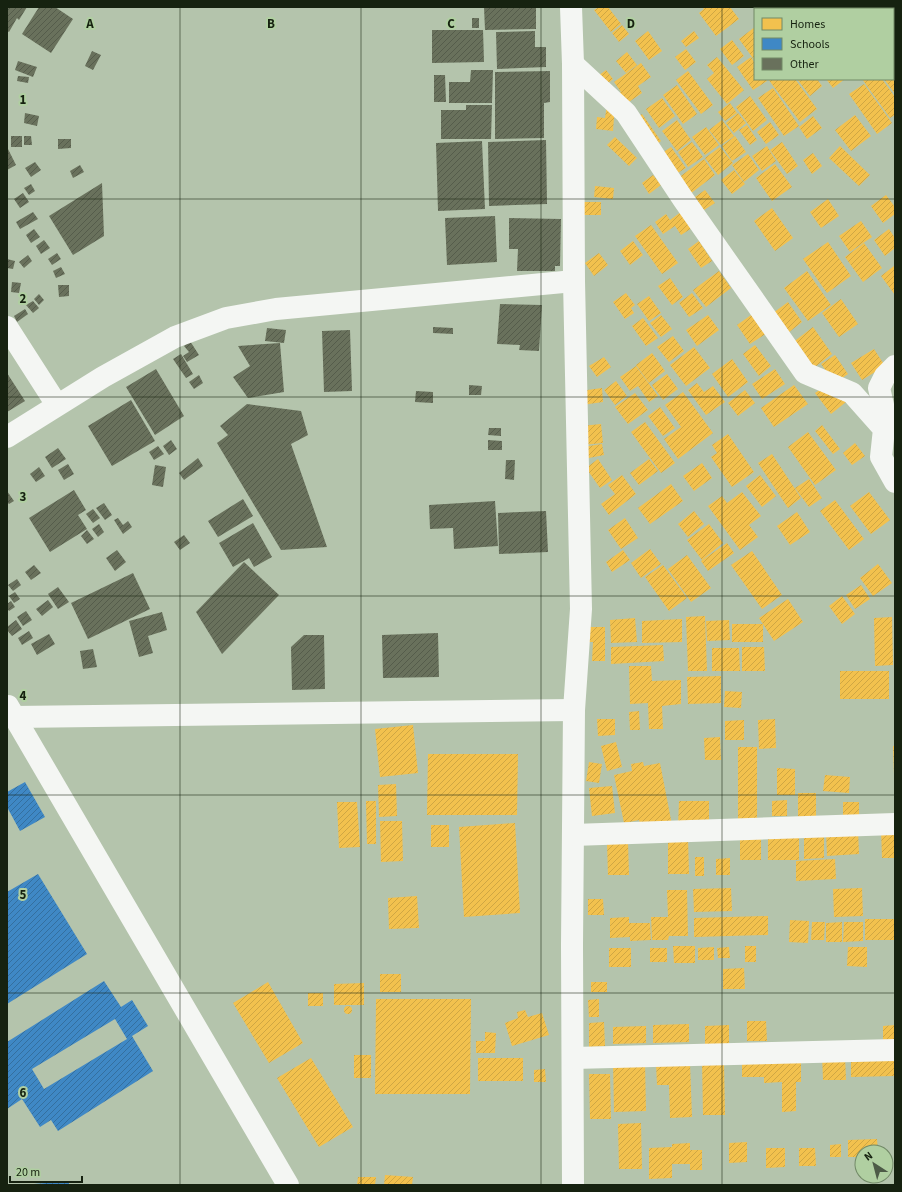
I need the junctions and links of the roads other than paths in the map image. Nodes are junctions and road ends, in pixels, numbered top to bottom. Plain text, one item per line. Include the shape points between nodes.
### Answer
1 (571, 7) edge
2 (573, 64) junction
3 (574, 281) junction
4 (7, 327) edge
5 (895, 366) edge
6 (57, 405) junction
7 (884, 429) junction
8 (7, 437) edge
9 (895, 482) edge
10 (574, 710) junction
11 (10, 711) edge
12 (895, 824) edge
13 (573, 835) junction
14 (895, 1050) edge
15 (573, 1058) junction
16 (288, 1185) edge
17 (573, 1185) edge

1 - 2 street
2 - 3 street
2 - 7 street via 626,113 805,373 852,393
3 - 6 street via 276,309 226,318 174,337
3 - 10 street via 581,609
4 - 6 street
5 - 7 street via 885,376 880,388
6 - 8 street
7 - 9 street via 881,457
10 - 11 street
10 - 13 street
11 - 16 street
12 - 13 street
13 - 15 street
14 - 15 street
15 - 17 street

